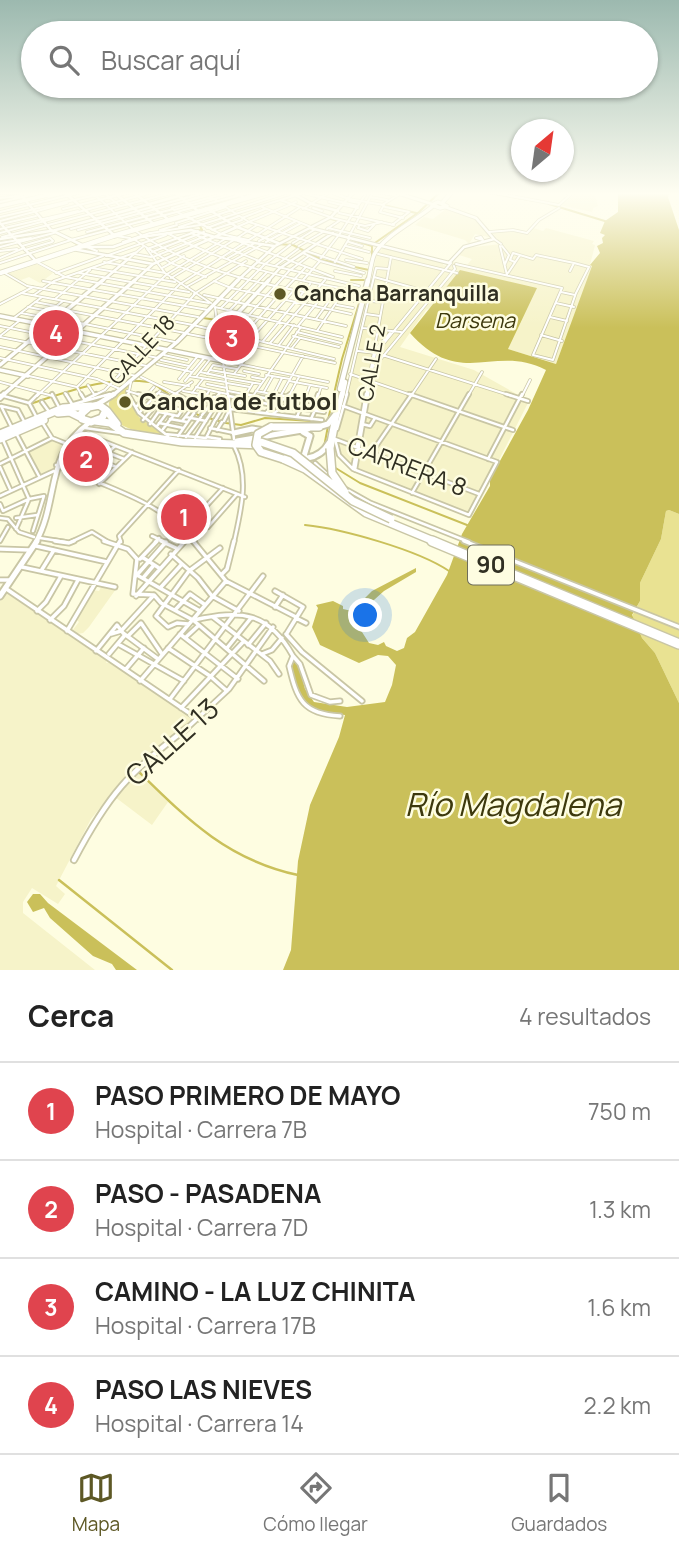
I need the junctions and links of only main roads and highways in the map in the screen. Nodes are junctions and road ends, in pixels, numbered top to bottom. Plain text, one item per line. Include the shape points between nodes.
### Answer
1 (104, 237) edge
2 (391, 237) edge
3 (391, 237) edge
4 (382, 246) junction
5 (1, 269) edge
6 (355, 337) junction
7 (92, 406) junction
8 (106, 411) junction
9 (80, 418) junction
10 (39, 420) junction
11 (94, 422) junction
12 (333, 422) junction
13 (321, 424) junction
14 (293, 432) junction
15 (7, 434) edge
16 (264, 437) junction
17 (235, 442) junction
18 (328, 449) junction
19 (296, 458) junction
20 (314, 467) junction
21 (391, 519) junction
22 (679, 642) edge

1 - 5 highway
2 - 4 main road
3 - 4 main road
4 - 6 main road
6 - 12 main road
6 - 12 main road
7 - 8 highway, 90 via 101,405
7 - 9 highway
7 - 10 highway, 90 via 66,406
8 - 11 highway
8 - 17 highway, 90 via 126,430
9 - 10 highway, 90 via 63,412
9 - 11 highway, 90
10 - 15 highway, 90
10 - 15 highway, 90
11 - 17 highway, 90 via 110,423 124,433 193,443
12 - 13 main road
12 - 18 highway
13 - 14 main road
13 - 16 highway
14 - 16 main road
14 - 19 main road via 308,433 311,438 304,456
16 - 17 highway, 90
16 - 17 main road via 257,429
16 - 20 highway, 90, bridge
16 - 20 highway, bridge via 256,436 258,450
16 - 21 highway, 90, bridge via 293,453 353,501
17 - 19 main road
18 - 19 main road via 317,456
18 - 21 highway, bridge via 331,469 342,489
20 - 22 highway, 90, bridge via 366,513
21 - 22 highway, 90

